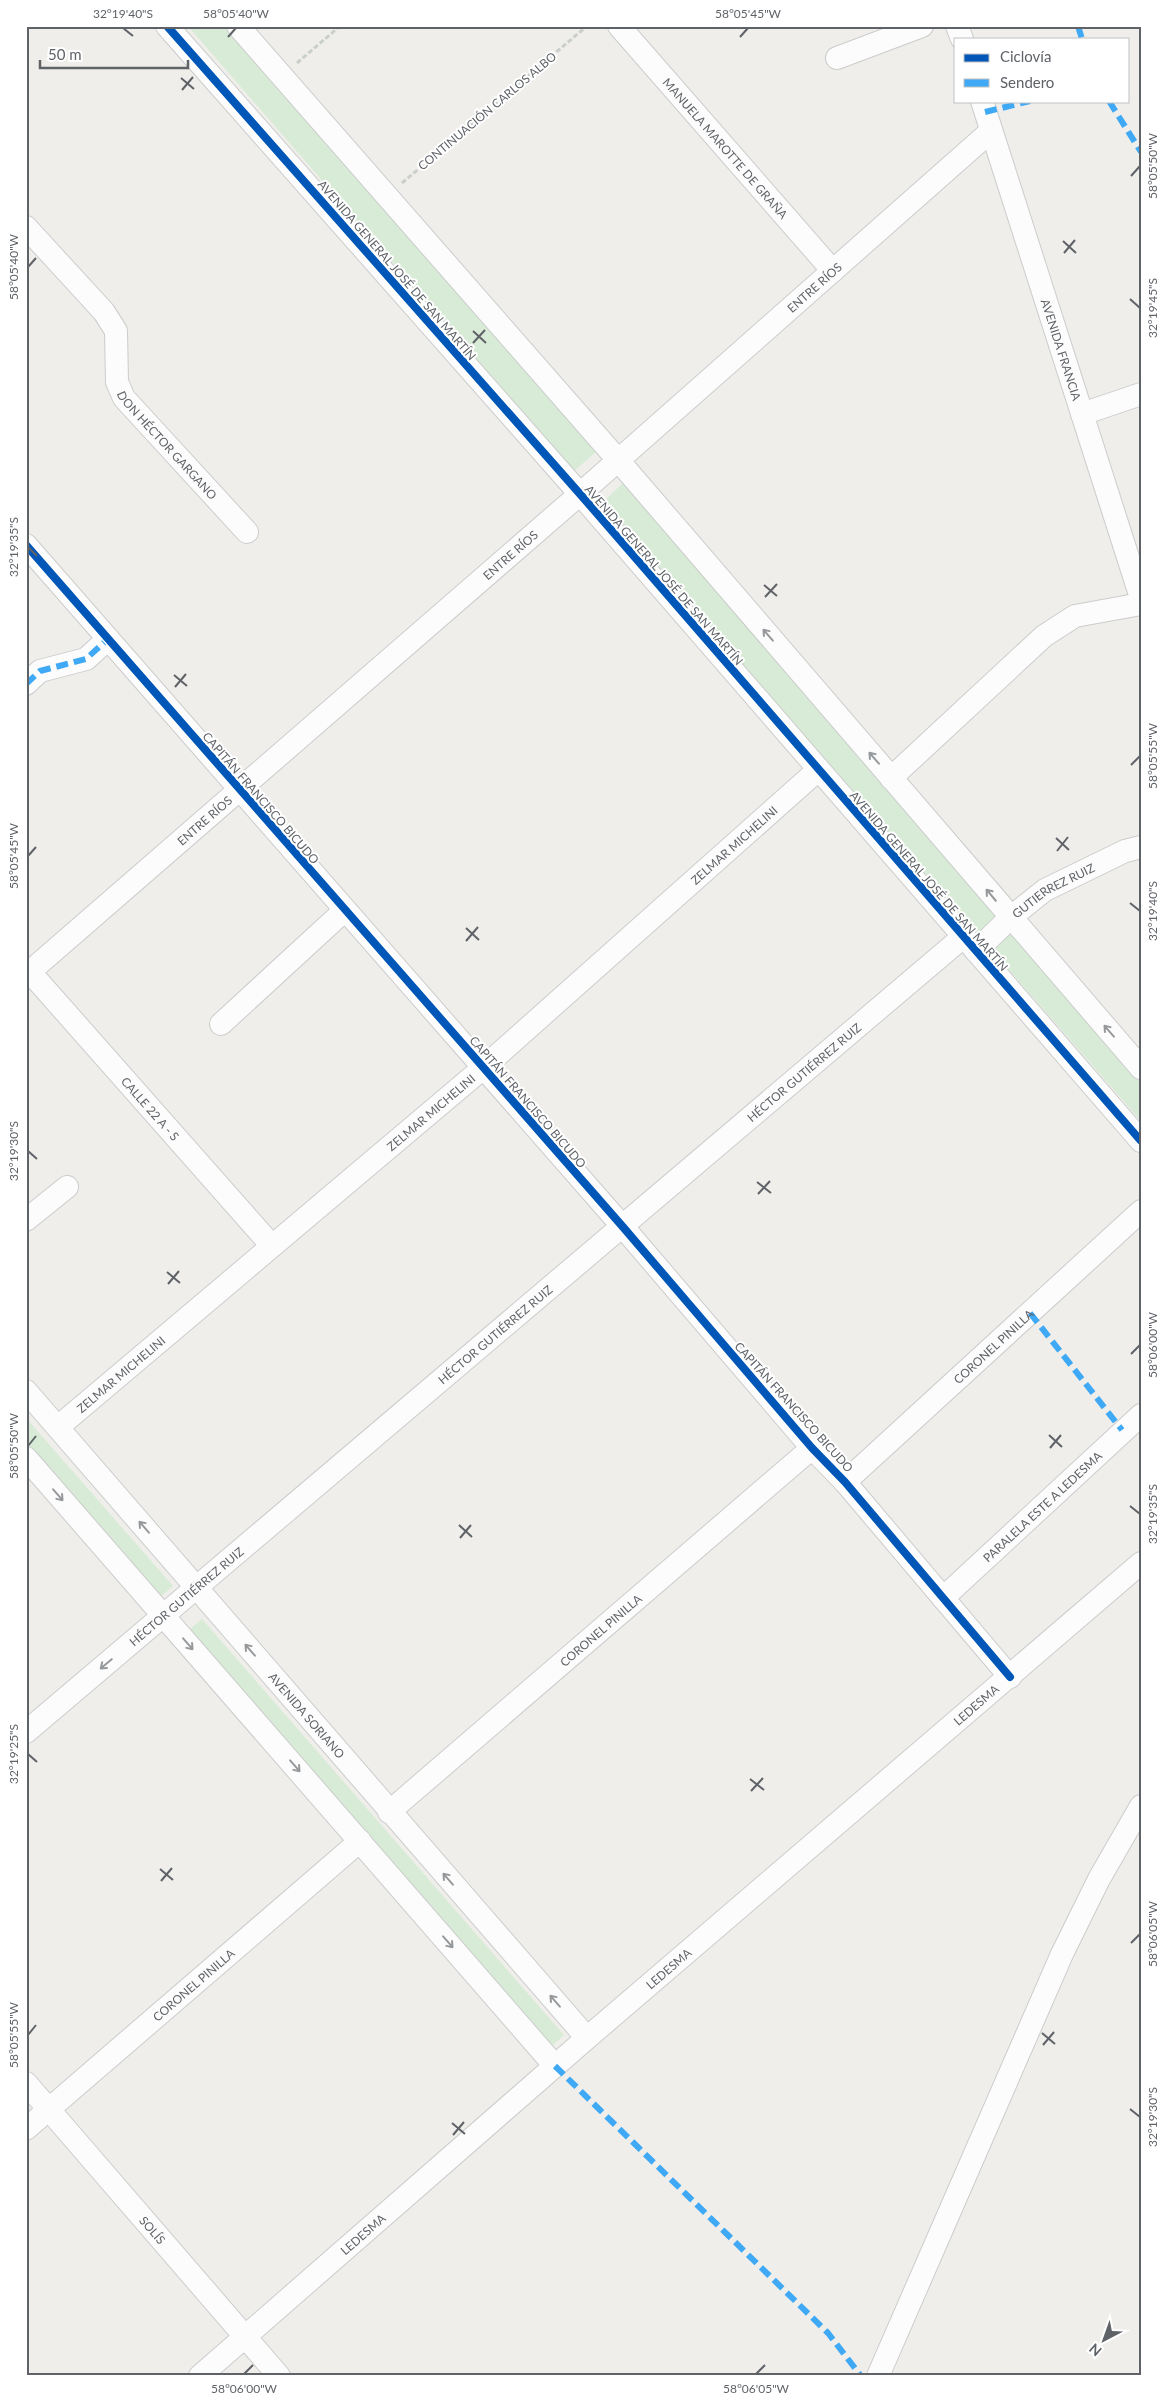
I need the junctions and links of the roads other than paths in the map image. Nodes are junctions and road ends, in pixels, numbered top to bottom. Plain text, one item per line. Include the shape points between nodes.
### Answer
1 (167, 26) edge
2 (238, 26) edge
3 (619, 26) edge
4 (922, 26) edge
5 (958, 26) edge
6 (962, 38) edge
7 (837, 58) dead end
8 (982, 102) edge
9 (991, 131) junction
10 (26, 227) edge
11 (832, 271) junction
12 (1141, 394) edge
13 (1082, 414) junction
14 (618, 460) junction
15 (580, 494) junction
16 (247, 532) dead end
17 (26, 545) edge
18 (1141, 598) edge
19 (1141, 604) edge
20 (108, 639) junction
21 (26, 684) edge
22 (818, 770) junction
23 (891, 778) junction
24 (240, 791) junction
25 (1141, 847) edge
26 (345, 910) junction
27 (1010, 918) junction
28 (969, 944) junction
29 (28, 974) edge
30 (221, 1024) dead end
31 (482, 1068) junction
32 (1141, 1068) edge
33 (1141, 1141) edge
34 (67, 1187) dead end
35 (1141, 1211) edge
36 (26, 1220) edge
37 (623, 1227) junction
38 (272, 1246) junction
39 (26, 1391) edge
40 (1141, 1415) edge
41 (58, 1427) junction
42 (812, 1448) junction
43 (26, 1458) edge
44 (845, 1482) junction
45 (1141, 1563) edge
46 (197, 1588) junction
47 (943, 1598) junction
48 (163, 1616) junction
49 (1010, 1677) junction
50 (26, 1732) edge
51 (1141, 1806) edge
52 (389, 1812) junction
53 (360, 1841) junction
54 (587, 2038) junction
55 (555, 2066) junction
56 (26, 2083) edge
57 (49, 2109) junction
58 (26, 2129) edge
59 (245, 2336) junction
60 (200, 2376) edge
61 (279, 2376) edge
62 (878, 2376) edge

1 - 15 street, AVENIDA GENERAL JOSÉ DE SAN MARTÍN
2 - 14 street
3 - 11 street, MANUELA MAROTTE DE GRAÑA
4 - 7 street
5 - 6 street
8 - 9 street, AVENIDA FRANCIA
9 - 11 street, ENTRE RÍOS
9 - 13 street, AVENIDA FRANCIA
10 - 16 street, DON HÉCTOR GARGANO via 104,312 116,331 117,382 124,398
11 - 14 street, ENTRE RÍOS
12 - 13 street
13 - 18 street, AVENIDA FRANCIA
14 - 15 street, ENTRE RÍOS
23 -> 14 street
15 - 22 street, AVENIDA GENERAL JOSÉ DE SAN MARTÍN
15 - 24 street, ENTRE RÍOS
17 - 20 street, CAPITÁN FRANCISCO BICUDO
19 - 23 street via 1075,616 1044,636
20 - 21 street via 86,659 40,671
20 - 24 street, CAPITÁN FRANCISCO BICUDO
22 - 28 street, AVENIDA GENERAL JOSÉ DE SAN MARTÍN
22 - 31 street, ZELMAR MICHELINI
27 -> 23 street
24 - 26 street, CAPITÁN FRANCISCO BICUDO
24 - 29 street, ENTRE RÍOS
25 - 27 street, GUTIERREZ RUIZ via 1125,851 1045,890
26 - 30 street
26 - 31 street, CAPITÁN FRANCISCO BICUDO
27 - 28 street, GUTIERREZ RUIZ
32 -> 27 street
28 - 33 street, AVENIDA GENERAL JOSÉ DE SAN MARTÍN
28 - 37 street, HÉCTOR GUTIÉRREZ RUIZ
29 - 38 street, CALLE 22 A - S
31 - 37 street, CAPITÁN FRANCISCO BICUDO
31 - 38 street, ZELMAR MICHELINI
34 - 36 street
35 - 44 street, CORONEL PINILLA
37 - 42 street, CAPITÁN FRANCISCO BICUDO
37 - 46 street, HÉCTOR GUTIÉRREZ RUIZ
38 - 41 street, ZELMAR MICHELINI
39 - 41 street, AVENIDA SORIANO
40 - 47 street, PARALELA ESTE A LEDESMA
46 -> 41 street, AVENIDA SORIANO
42 - 44 street, CAPITÁN FRANCISCO BICUDO
42 - 52 street, CORONEL PINILLA
43 -> 48 street
44 - 47 street, CAPITÁN FRANCISCO BICUDO
45 - 49 street, LEDESMA
46 - 48 street, HÉCTOR GUTIÉRREZ RUIZ
52 -> 46 street, AVENIDA SORIANO
47 - 49 street, CAPITÁN FRANCISCO BICUDO
48 -> 50 street, HÉCTOR GUTIÉRREZ RUIZ
48 -> 53 street
49 - 54 street, LEDESMA
51 - 62 street via 1098,1879 1062,1954
54 -> 52 street, AVENIDA SORIANO
53 -> 55 street
53 - 57 street, CORONEL PINILLA
54 - 55 street, LEDESMA
55 - 59 street, LEDESMA
56 - 57 street, SOLÍS
57 - 58 street, CORONEL PINILLA
57 - 59 street, SOLÍS
59 - 60 street, LEDESMA
59 - 61 street, SOLÍS

